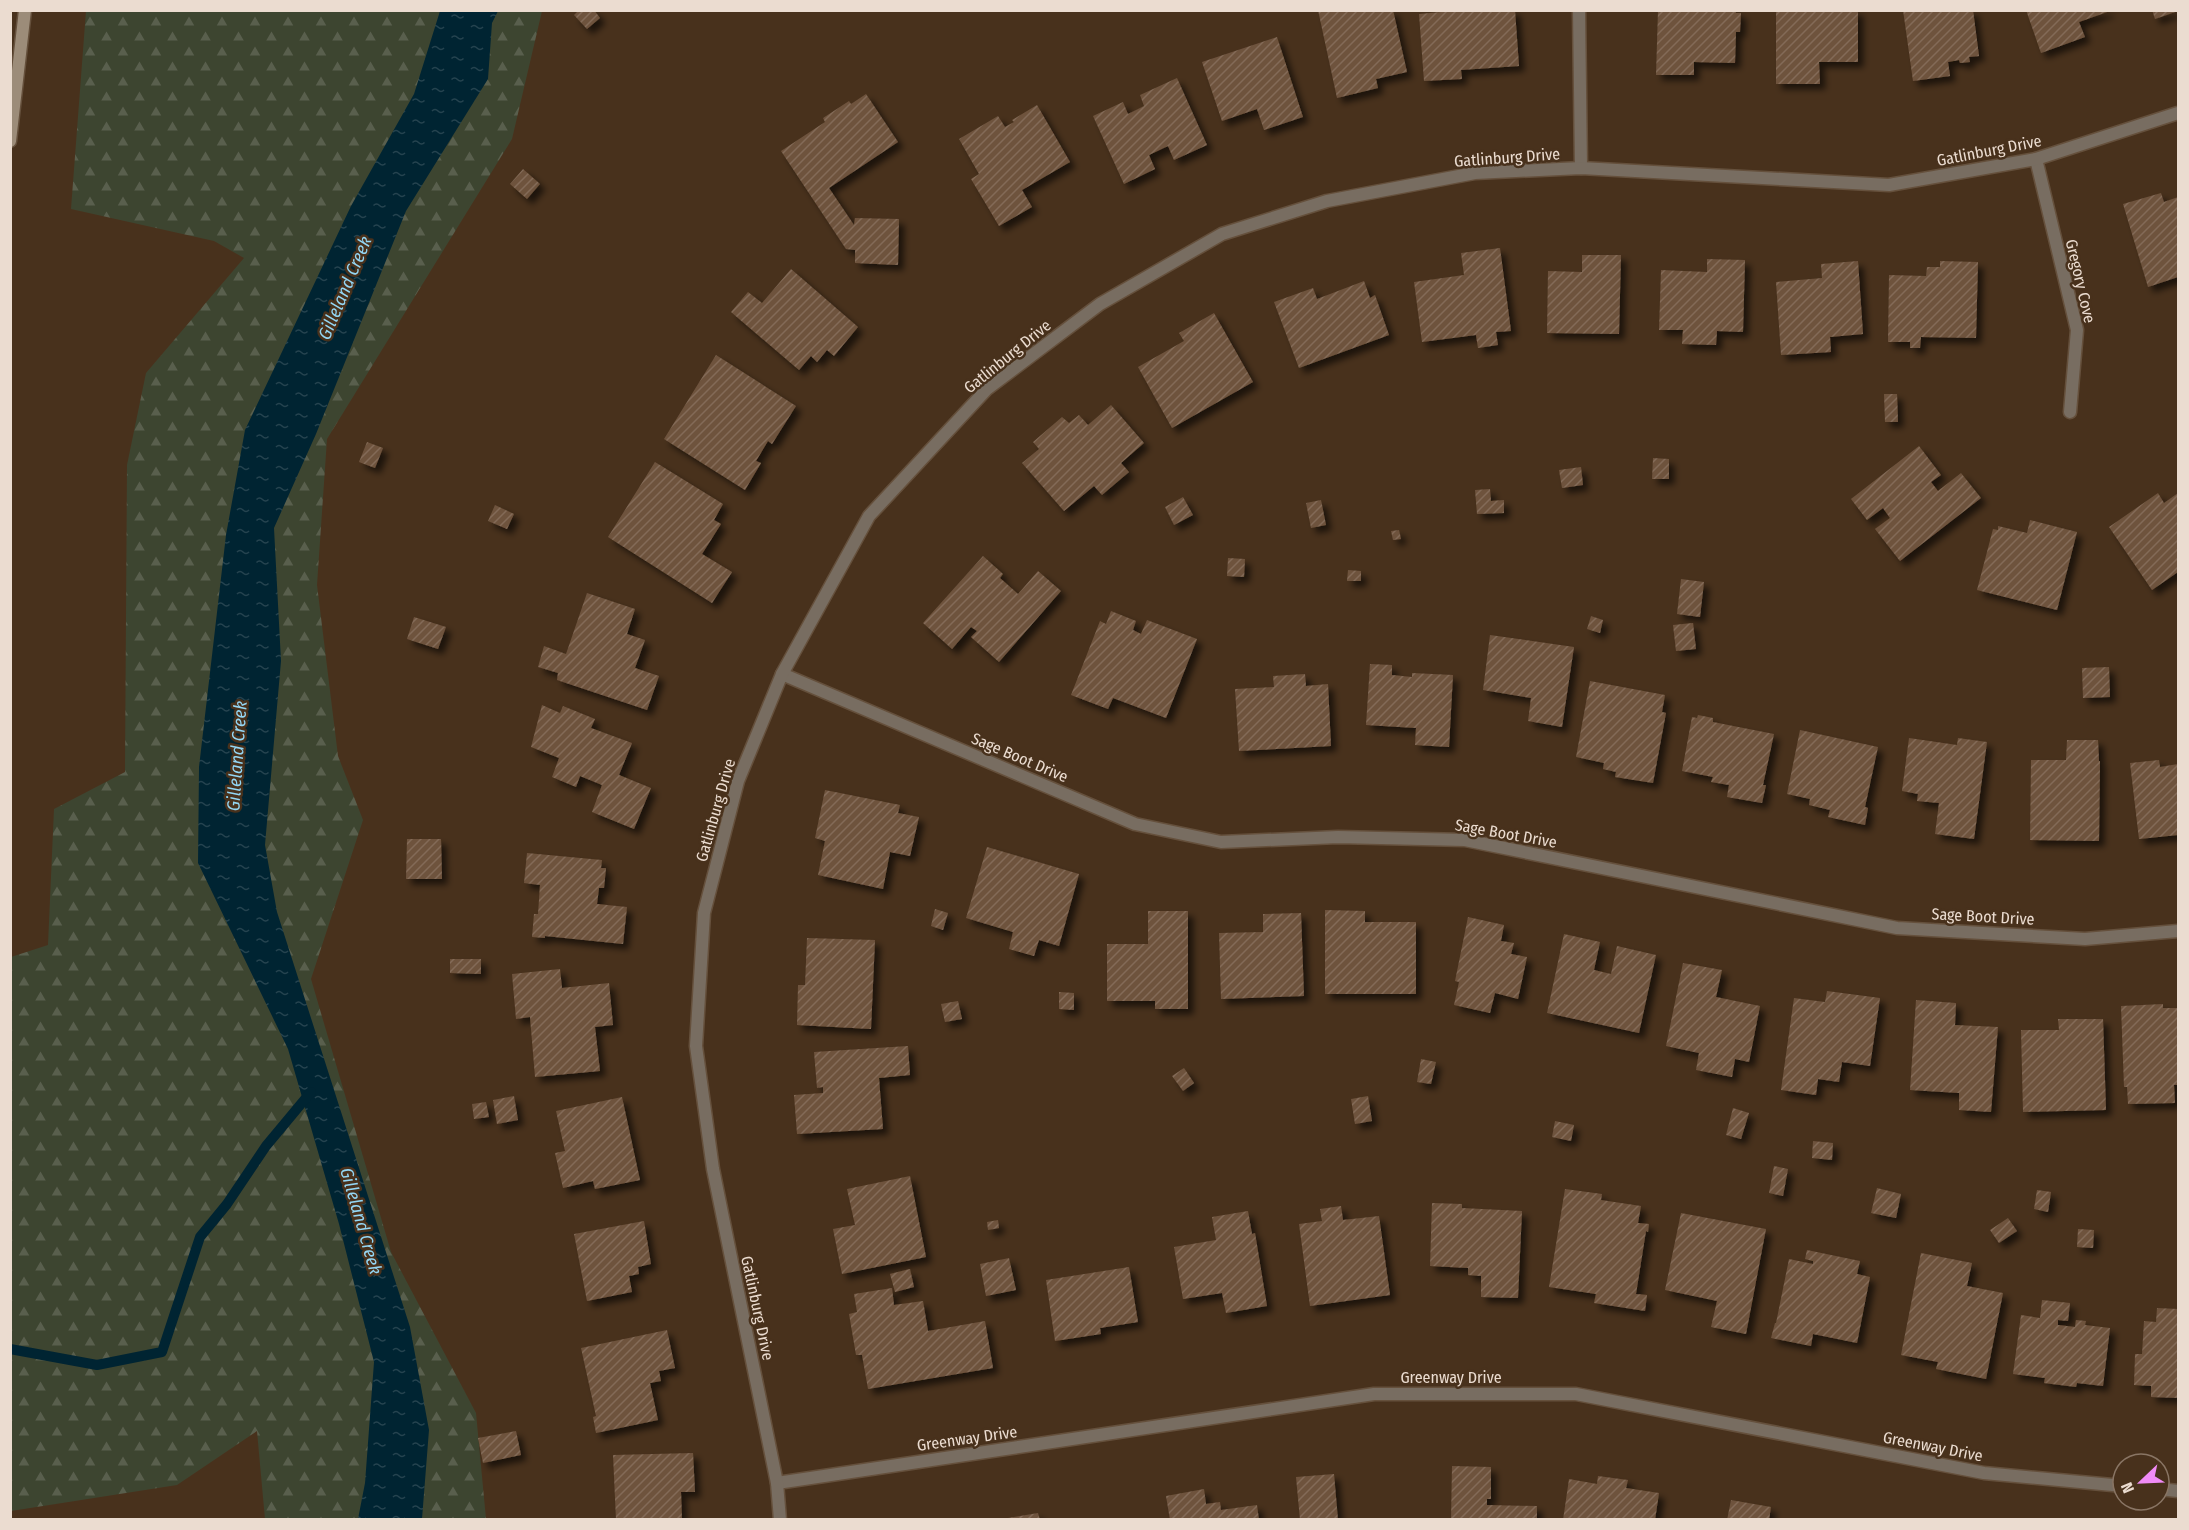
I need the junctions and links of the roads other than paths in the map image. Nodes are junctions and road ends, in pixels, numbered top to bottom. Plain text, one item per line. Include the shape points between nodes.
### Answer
1 (24, 10) edge
2 (1580, 10) edge
3 (2178, 113) edge
4 (10, 141) edge
5 (2036, 159) junction
6 (1581, 168) junction
7 (2070, 412) dead end
8 (782, 674) junction
9 (2178, 931) edge
10 (777, 1483) junction
11 (2111, 1485) edge
12 (780, 1520) edge

1 - 4 main road
2 - 6 street
3 - 5 street, Gatlinburg Drive
5 - 6 street, Gatlinburg Drive via 1889,185
5 - 7 street, Gregory Cove via 2077,330
6 - 8 street, Gatlinburg Drive via 1475,173 1327,201 1222,234 1100,304 987,389 868,516
8 - 9 street, Sage Boot Drive via 1135,824 1221,842 1338,837 1465,840 1897,928 2085,939
8 - 10 street, Gatlinburg Drive via 738,782 704,913 696,1046 713,1169
10 - 11 street, Greenway Drive via 1374,1394 1576,1394 1984,1473
10 - 12 street, Gatlinburg Drive

